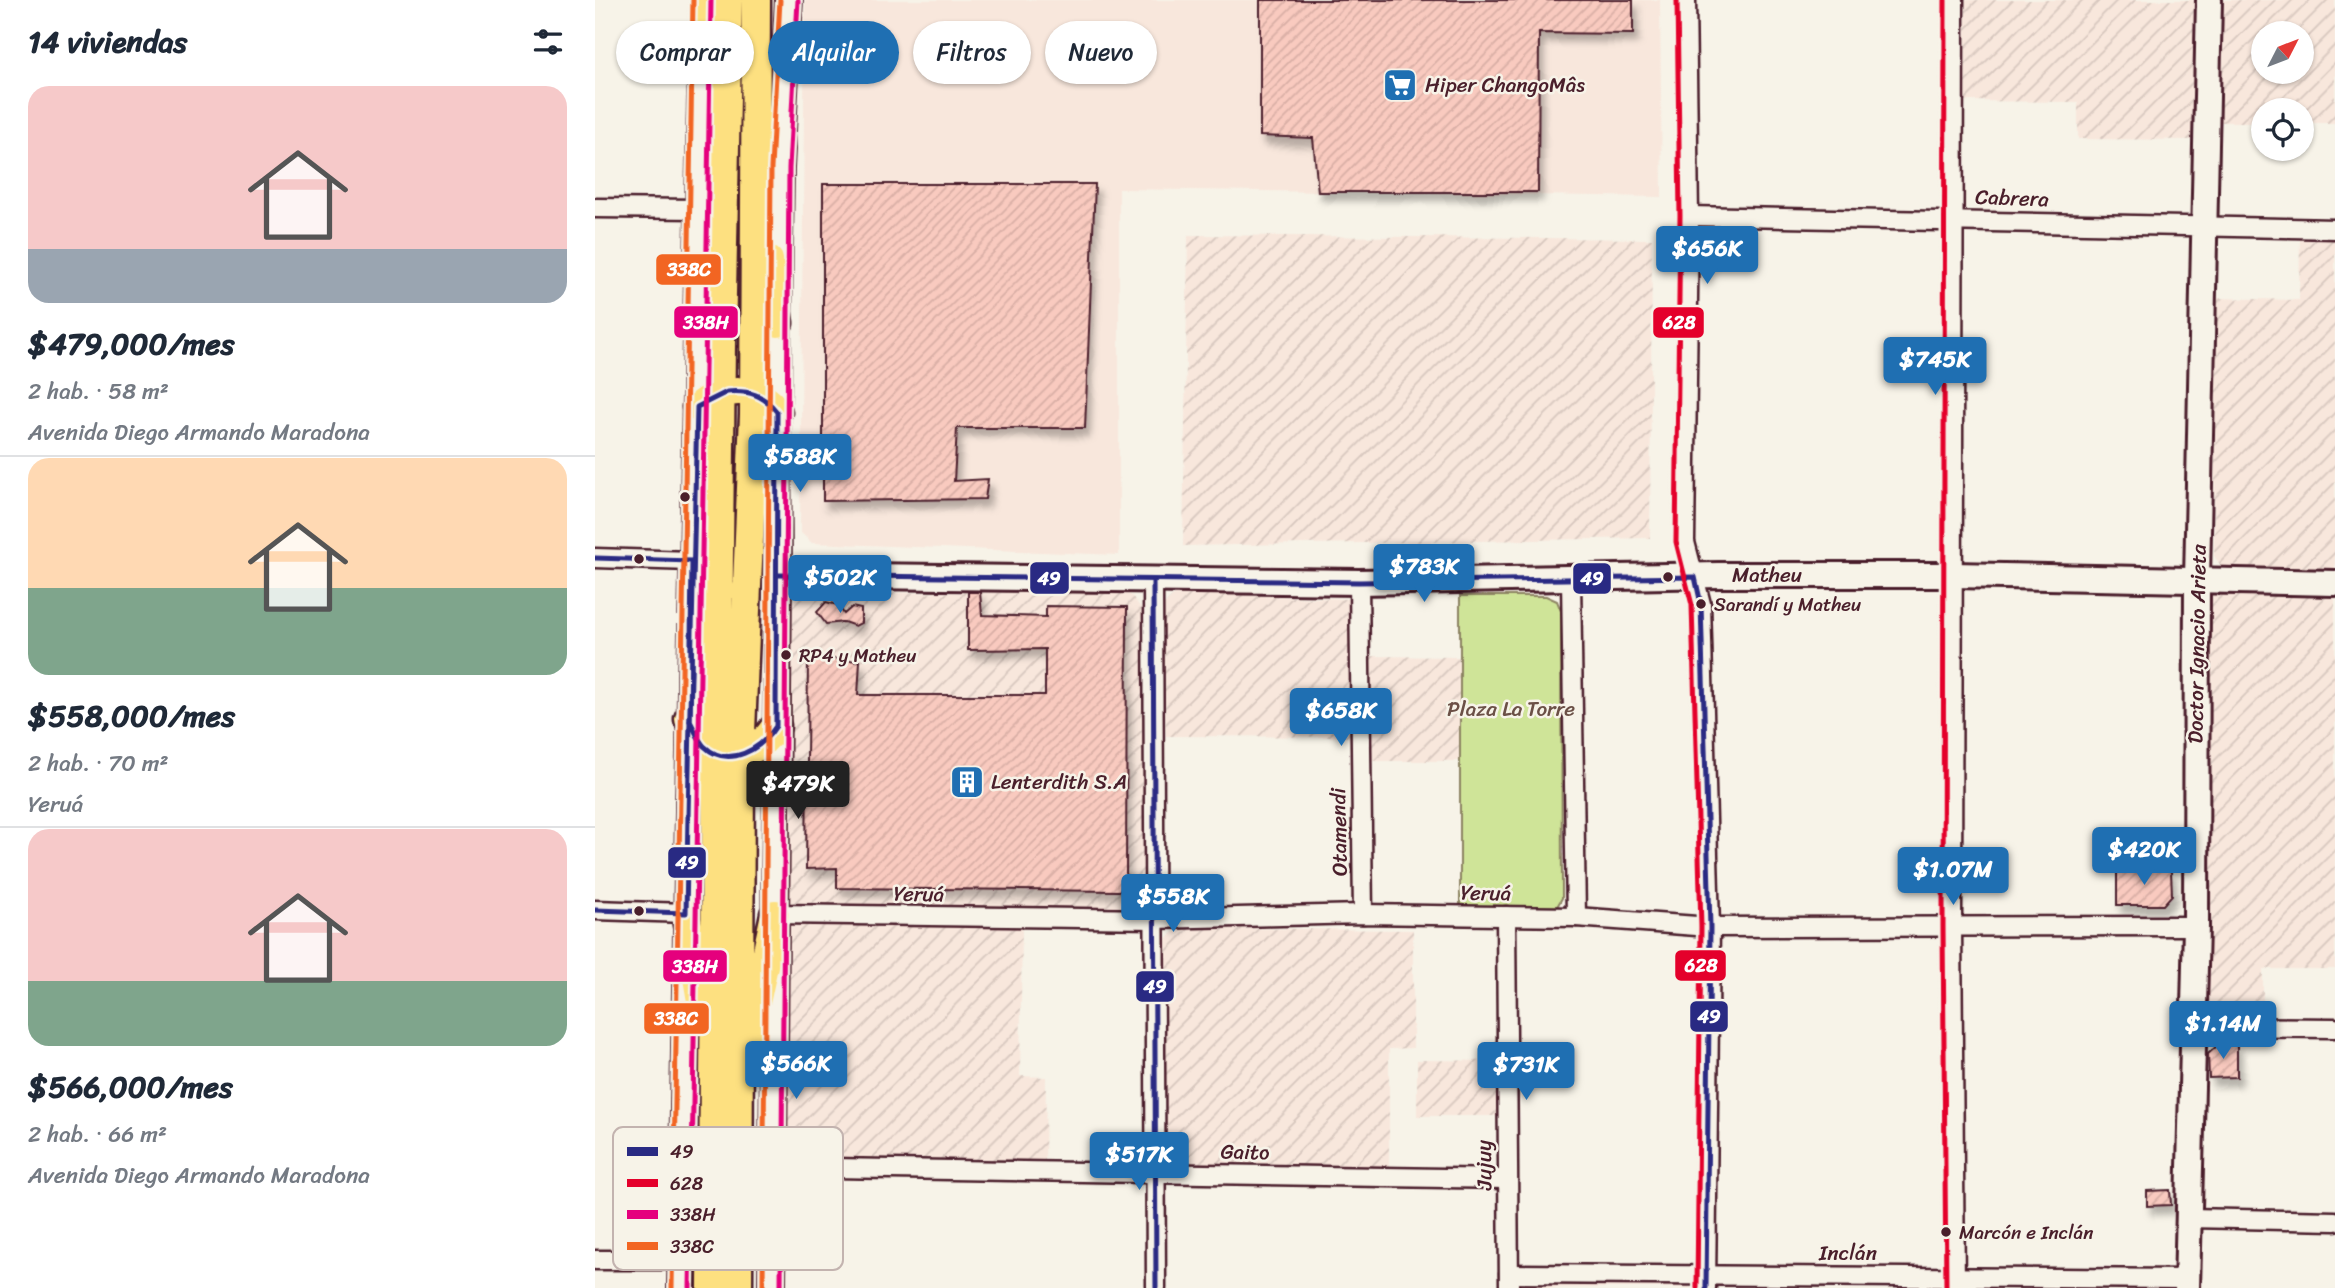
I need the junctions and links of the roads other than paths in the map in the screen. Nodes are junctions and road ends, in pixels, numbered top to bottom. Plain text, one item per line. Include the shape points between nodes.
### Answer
1 (702, 0) edge
2 (712, 0) edge
3 (728, 0) edge
4 (756, 0) edge
5 (789, 0) edge
6 (1686, 0) edge
7 (1955, 0) edge
8 (2209, 0) edge
9 (702, 21) edge
10 (708, 21) edge
11 (701, 84) edge
12 (757, 171) junction
13 (595, 208) edge
14 (699, 209) junction
15 (1689, 216) junction
16 (1955, 220) junction
17 (2206, 227) junction
18 (2335, 229) edge
19 (778, 323) junction
20 (722, 391) junction
21 (754, 393) junction
22 (697, 407) junction
23 (777, 412) junction
24 (595, 558) edge
25 (692, 561) junction
26 (779, 575) junction
27 (1953, 575) junction
28 (1695, 577) junction
29 (1571, 578) junction
30 (1153, 580) junction
31 (2197, 580) junction
32 (1359, 582) junction
33 (2335, 583) edge
34 (689, 719) junction
35 (776, 726) junction
36 (730, 755) junction
37 (595, 910) edge
38 (686, 913) junction
39 (775, 914) junction
40 (1363, 914) junction
41 (1506, 916) junction
42 (1576, 918) junction
43 (1154, 919) junction
44 (1952, 926) junction
45 (2196, 926) junction
46 (1710, 928) junction
47 (2192, 1027) junction
48 (2335, 1028) edge
49 (714, 1076) junction
50 (736, 1095) junction
51 (683, 1127) edge
52 (714, 1127) edge
53 (736, 1127) edge
54 (772, 1127) edge
55 (843, 1168) edge
56 (1155, 1172) junction
57 (1506, 1180) junction
58 (2189, 1218) junction
59 (2335, 1221) edge
60 (595, 1260) edge
61 (613, 1260) edge
62 (681, 1270) edge
63 (712, 1270) edge
64 (738, 1270) edge
65 (772, 1270) edge
66 (1509, 1281) edge
67 (1706, 1282) edge
68 (1955, 1282) edge
69 (2187, 1283) edge
70 (681, 1288) edge
71 (712, 1288) edge
72 (738, 1288) edge
73 (772, 1288) edge
74 (1156, 1288) edge

1 - 9 street
2 - 10 main road
3 - 20 main road
4 - 12 main road
5 - 19 street
6 - 15 street
7 - 16 street
8 - 17 street, Doctor Ignacio Arieta
11 - 14 street
12 - 19 main road
12 - 21 main road
13 - 14 street
14 - 22 street
15 - 16 street, Cabrera
15 - 28 street via 1685,541
16 - 17 street, Cabrera
16 - 27 street
17 - 18 street, Cabrera
17 - 31 street, Doctor Ignacio Arieta
19 - 23 street
20 - 21 main road
20 - 22 main road
20 - 36 main road
21 - 23 main road via 770,401
21 - 36 main road
22 - 25 street
23 - 26 street
24 - 25 street
25 - 34 street
26 - 30 street, Matheu
26 - 35 street
27 - 28 street, Matheu
27 - 31 street, Matheu
27 - 44 street
28 - 29 street, Matheu
28 - 46 street via 1701,604
29 - 32 street, Matheu
29 - 42 street
30 - 32 street, Matheu
30 - 43 street
31 - 33 street, Matheu
31 - 45 street, Doctor Ignacio Arieta
32 - 40 street, Otamendi
34 - 36 main road via 704,746
34 - 38 street
35 - 36 main road via 765,743
35 - 39 street
36 - 49 main road
36 - 50 main road
37 - 38 street
38 - 49 main road
38 - 51 street
39 - 43 street, Yeruá
39 - 50 main road
39 - 54 street
40 - 41 street, Yeruá
40 - 43 street, Yeruá
41 - 42 street, Yeruá
41 - 57 street, Jujuy
42 - 46 street, Yeruá
43 - 56 street
44 - 45 street, Yeruá
44 - 46 street, Yeruá
44 - 68 street
45 - 47 street, Doctor Ignacio Arieta
46 - 67 street
47 - 48 street
47 - 58 street, Doctor Ignacio Arieta
49 - 52 main road
50 - 53 main road
55 - 56 street, Gaito
56 - 57 street, Gaito
56 - 74 street
57 - 66 street, Jujuy
58 - 59 street
58 - 69 street, Doctor Ignacio Arieta
60 - 61 street
62 - 70 street
63 - 71 main road
64 - 72 main road
65 - 73 street
66 - 67 street, Inclán
67 - 68 street, Inclán
68 - 69 street, Inclán

